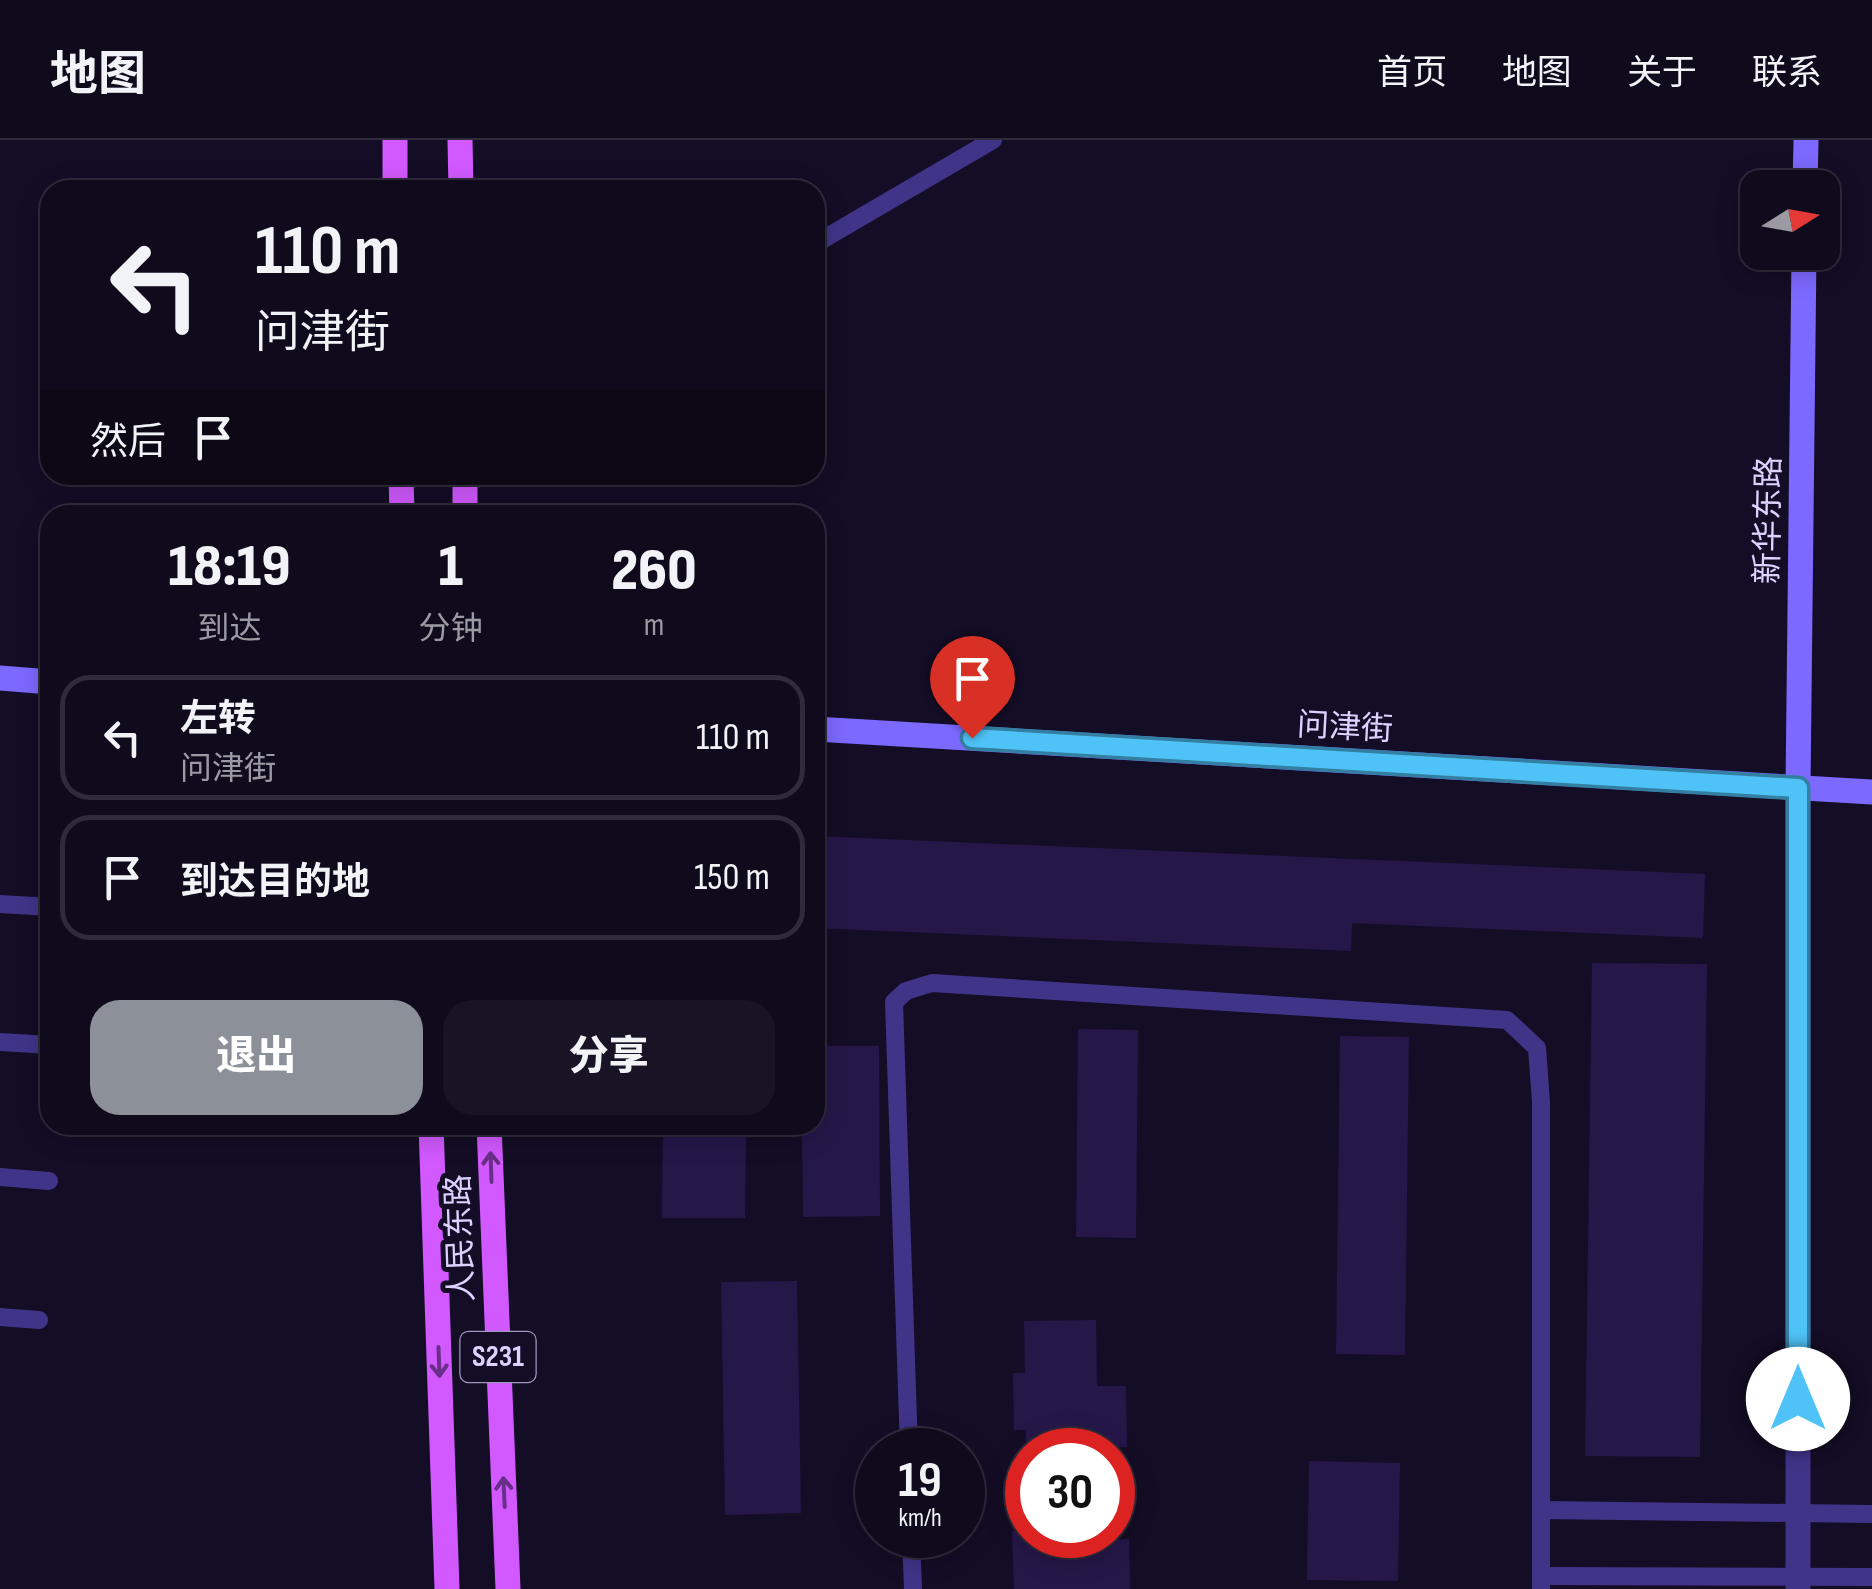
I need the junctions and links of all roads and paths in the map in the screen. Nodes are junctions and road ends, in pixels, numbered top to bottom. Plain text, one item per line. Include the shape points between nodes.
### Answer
1 (395, 140) edge
2 (460, 140) edge
3 (993, 140) edge
4 (1806, 140) edge
5 (1805, 170) edge
6 (395, 180) edge
7 (461, 180) edge
8 (825, 238) edge
9 (1804, 270) edge
10 (0, 678) edge
11 (40, 681) edge
12 (825, 730) edge
13 (1798, 788) junction
14 (1872, 792) edge
15 (0, 904) edge
16 (40, 906) edge
17 (0, 1042) edge
18 (40, 1044) edge
19 (431, 1135) edge
20 (489, 1135) edge
21 (0, 1177) edge
22 (49, 1181) dead end
23 (0, 1317) edge
24 (39, 1320) dead end
25 (907, 1428) edge
26 (1541, 1510) junction
27 (1798, 1513) junction
28 (1872, 1514) edge
29 (912, 1558) edge
30 (1872, 1578) edge
31 (1541, 1582) edge
32 (1798, 1583) edge
33 (447, 1589) edge
34 (508, 1589) edge
35 (913, 1589) edge

1 - 6 main road
2 - 7 main road
3 - 8 lane
4 - 5 street
9 - 13 street, 新华东路
10 - 11 street
12 - 13 street, 问津街
13 - 14 street, 问津街
13 - 27 street
15 - 16 lane
17 - 18 lane
19 -> 33 main road, 人民东路 / S231
34 -> 20 main road, 人民东路 / S231
21 - 22 lane
23 - 24 lane
25 - 26 lane via 894,1002 906,991 932,984 1506,1020 1537,1048 1540,1084
26 - 27 lane
26 - 31 lane
27 - 28 lane
27 - 32 street
29 - 35 lane
30 - 32 lane
31 - 32 lane

